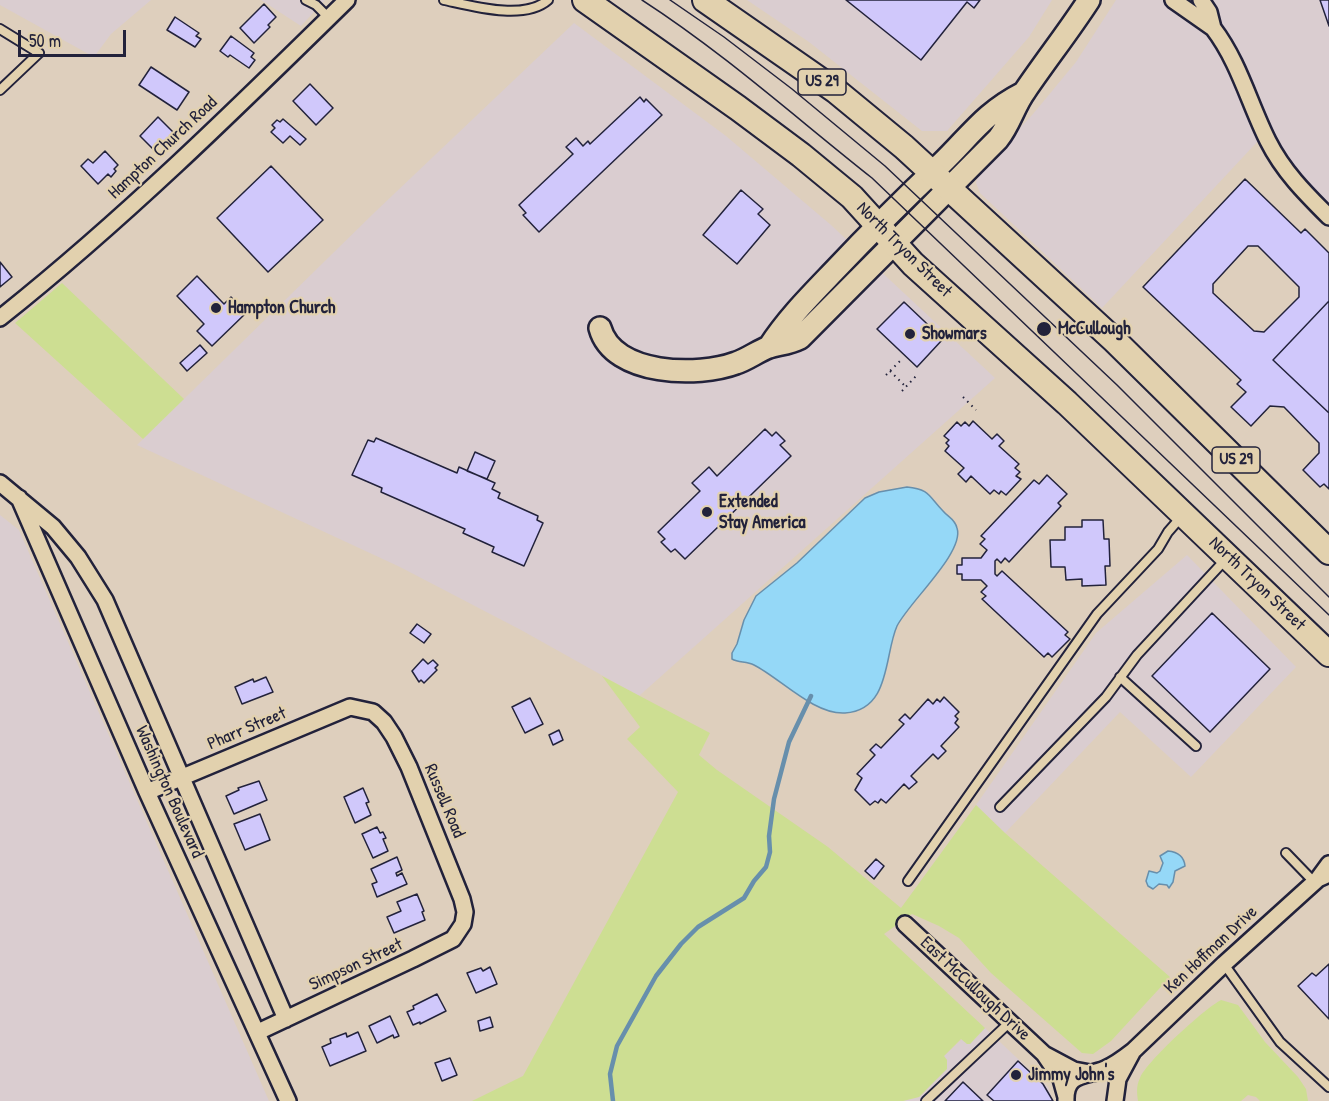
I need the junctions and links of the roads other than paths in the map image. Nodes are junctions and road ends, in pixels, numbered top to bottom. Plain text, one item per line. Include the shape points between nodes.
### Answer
1 (306, 0) edge
2 (347, 0) edge
3 (444, 0) edge
4 (548, 0) edge
5 (585, 0) edge
6 (705, 0) edge
7 (1089, 0) edge
8 (1173, 0) edge
9 (1201, 0) edge
10 (329, 18) junction
11 (1213, 27) junction
12 (0, 29) edge
13 (0, 90) edge
14 (941, 180) junction
15 (1329, 217) edge
16 (878, 224) junction
17 (895, 243) junction
18 (0, 318) edge
19 (600, 328) dead end
20 (769, 347) junction
21 (0, 483) edge
22 (19, 498) junction
23 (1184, 514) junction
24 (1329, 551) edge
25 (1228, 556) junction
26 (1329, 654) edge
27 (1120, 677) junction
28 (363, 709) joint
29 (1196, 746) dead end
30 (182, 778) junction
31 (147, 792) junction
32 (1000, 807) dead end
33 (1286, 853) dead end
34 (1329, 864) edge
35 (1321, 879) edge
36 (908, 881) dead end
37 (464, 924) joint
38 (905, 924) dead end
39 (1224, 964) junction
40 (286, 1019) junction
41 (1010, 1022) junction
42 (258, 1032) junction
43 (1132, 1051) junction
44 (1044, 1054) junction
45 (1088, 1073) junction
46 (1329, 1088) edge
47 (1066, 1099) edge
48 (1114, 1099) edge
49 (288, 1101) edge
50 (926, 1101) edge

1 - 10 lane
2 - 10 street, Hampton Church Road
3 - 4 lane via 507,11 534,8
5 - 16 main road, North Tryon Street via 801,155
6 - 14 main road, US 29 via 836,92
7 - 14 street via 1023,93 983,119
8 - 11 street
9 - 11 street
10 - 18 street, Hampton Church Road via 141,196
11 - 15 street via 1231,54 1277,158
12 - 13 lane via 39,53
14 - 16 street via 906,198
14 - 17 street via 922,213
14 - 24 main road, US 29 via 1115,341
16 - 17 main road, North Tryon Street
16 - 20 street via 792,315
17 - 20 street via 807,334 788,344
17 - 23 main road, North Tryon Street via 913,264
19 - 20 street via 606,340 625,357 668,370 716,369
21 - 22 street, Washington Boulevard
22 - 30 street, Washington Boulevard via 63,538 105,600
22 - 31 street, Washington Boulevard
23 - 25 main road, North Tryon Street
23 - 36 lane via 1158,549 1096,614
25 - 26 main road, North Tryon Street
25 - 27 lane
27 - 29 lane
27 - 32 lane via 1106,697
28 - 30 street, Pharr Street via 344,709
28 - 37 street, Russell Road via 384,722 409,767 462,899
30 - 31 street, Pharr Street
30 - 40 street, Washington Boulevard
31 - 42 street, Washington Boulevard
33 - 35 lane
34 - 35 street, Ken Hoffman Drive
35 - 39 street, Ken Hoffman Drive
37 - 40 street, Simpson Street via 446,943
38 - 41 street, East McCullough Drive
39 - 43 street, Ken Hoffman Drive
39 - 46 lane via 1280,1042
40 - 42 street, Simpson Street
41 - 44 street, East McCullough Drive
41 - 50 lane
42 - 49 street, Washington Boulevard
43 - 45 street, Ken Hoffman Drive via 1109,1068
43 - 48 street, Ken Hoffman Drive via 1120,1074
44 - 45 street, East McCullough Drive
44 - 47 street, East McCullough Drive via 1061,1079
45 - 47 street, East McCullough Drive via 1071,1082
45 - 48 street, East McCullough Drive via 1106,1079

